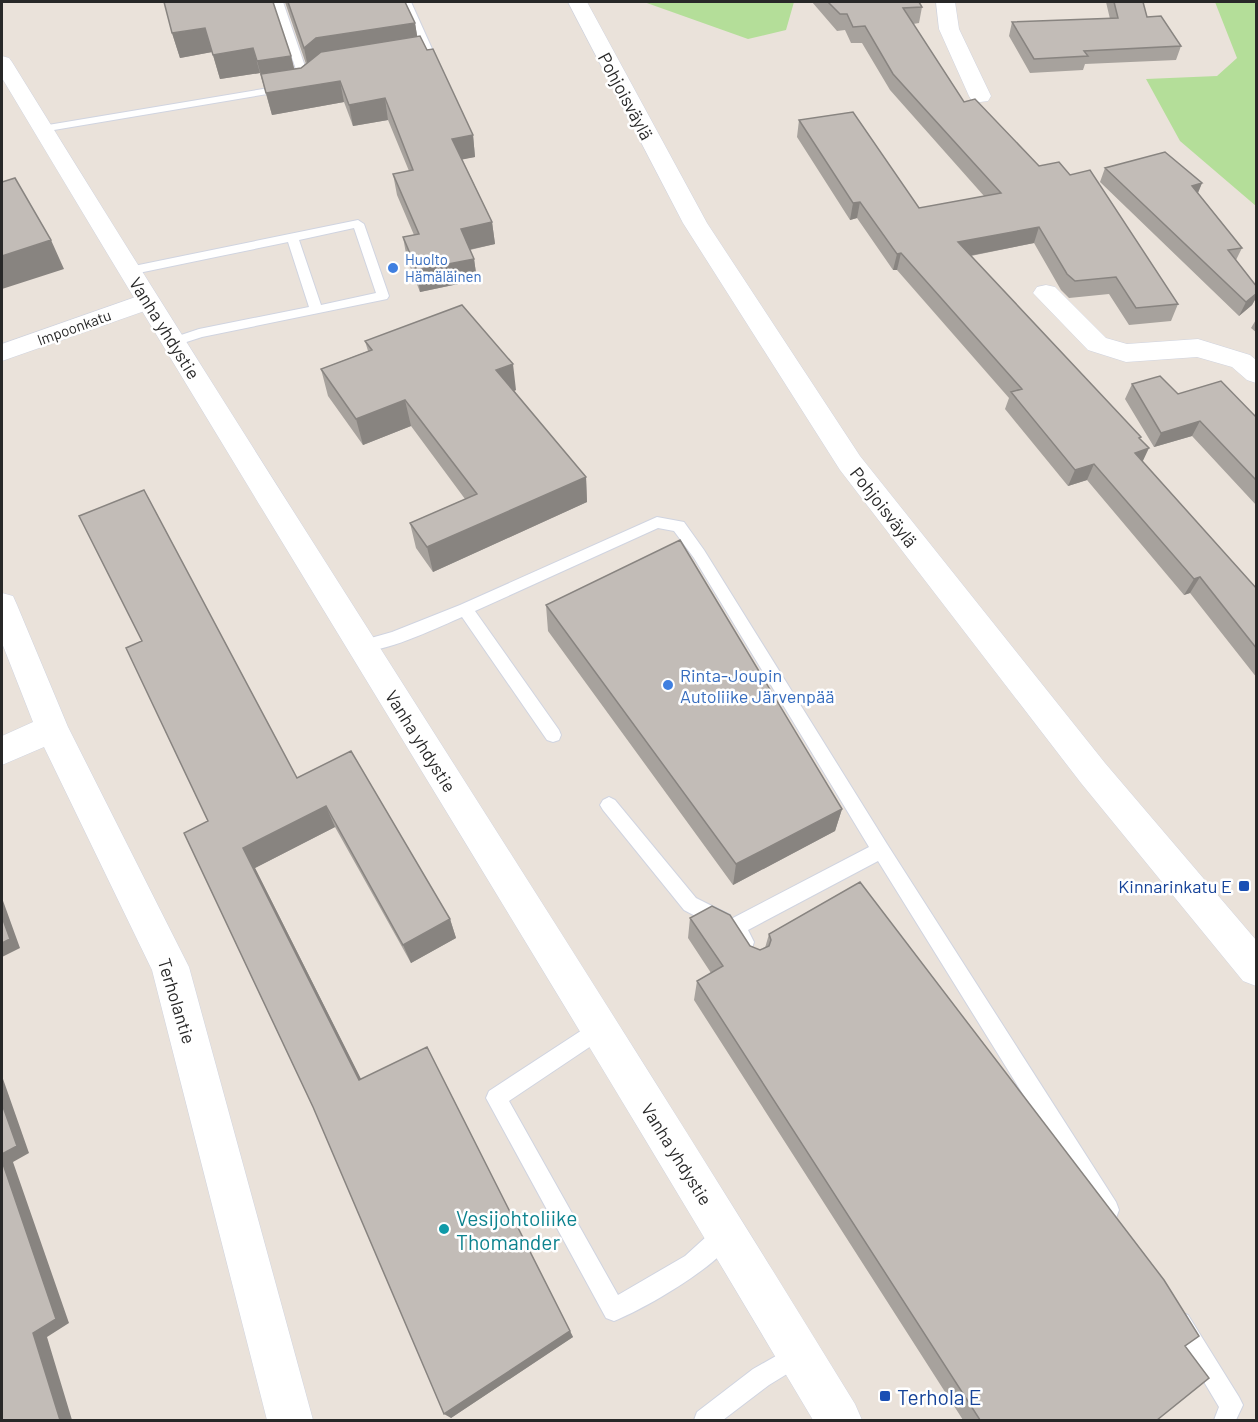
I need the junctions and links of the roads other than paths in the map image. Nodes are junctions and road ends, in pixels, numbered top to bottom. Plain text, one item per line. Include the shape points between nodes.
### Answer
1 (278, 2) edge
2 (406, 2) edge
3 (577, 2) edge
4 (945, 2) edge
5 (392, 57) edge
6 (2, 62) edge
7 (980, 96) dead end
8 (42, 129) junction
9 (292, 237) junction
10 (129, 271) junction
11 (1046, 293) dead end
12 (147, 301) junction
13 (316, 310) junction
14 (174, 342) junction
15 (2, 353) edge
16 (1257, 374) edge
17 (2, 605) edge
18 (465, 609) junction
19 (363, 646) junction
20 (52, 728) junction
21 (553, 735) dead end
22 (2, 751) edge
23 (609, 805) dead end
24 (881, 850) junction
25 (735, 927) junction
26 (755, 958) edge
27 (1257, 968) edge
28 (599, 1029) junction
29 (1117, 1223) edge
30 (727, 1234) junction
31 (1167, 1304) edge
32 (797, 1355) junction
33 (290, 1420) edge
34 (705, 1420) edge
35 (838, 1420) edge
36 (1225, 1420) edge

1 - 8 lane via 310,80
2 - 5 lane via 428,51
3 - 27 street, Pohjoisväylä via 695,223 850,463 1093,773
4 - 7 street via 949,29
6 - 8 street, Vanha yhdystie
8 - 10 street, Vanha yhdystie
9 - 10 lane
9 - 13 lane
9 - 13 lane via 358,224 383,296
10 - 12 street, Vanha yhdystie
11 - 16 street via 1097,344 1126,353 1198,348 1241,361
12 - 14 street, Vanha yhdystie
12 - 15 street, Impoonkatu
13 - 14 lane via 199,333
14 - 19 street, Vanha yhdystie
17 - 20 street, Terholantie
18 - 19 lane via 395,638
18 - 21 lane
18 - 24 lane via 657,522 679,526
19 - 28 street, Vanha yhdystie
20 - 22 street
20 - 33 street, Terholantie via 170,967
23 - 25 lane via 690,904
24 - 25 lane
24 - 29 lane
25 - 26 lane
28 - 30 street, Vanha yhdystie
28 - 30 lane via 496,1098 614,1311 693,1264
30 - 32 street, Vanha yhdystie
31 - 36 lane via 1231,1405
32 - 34 lane
32 - 35 street, Vanha yhdystie

